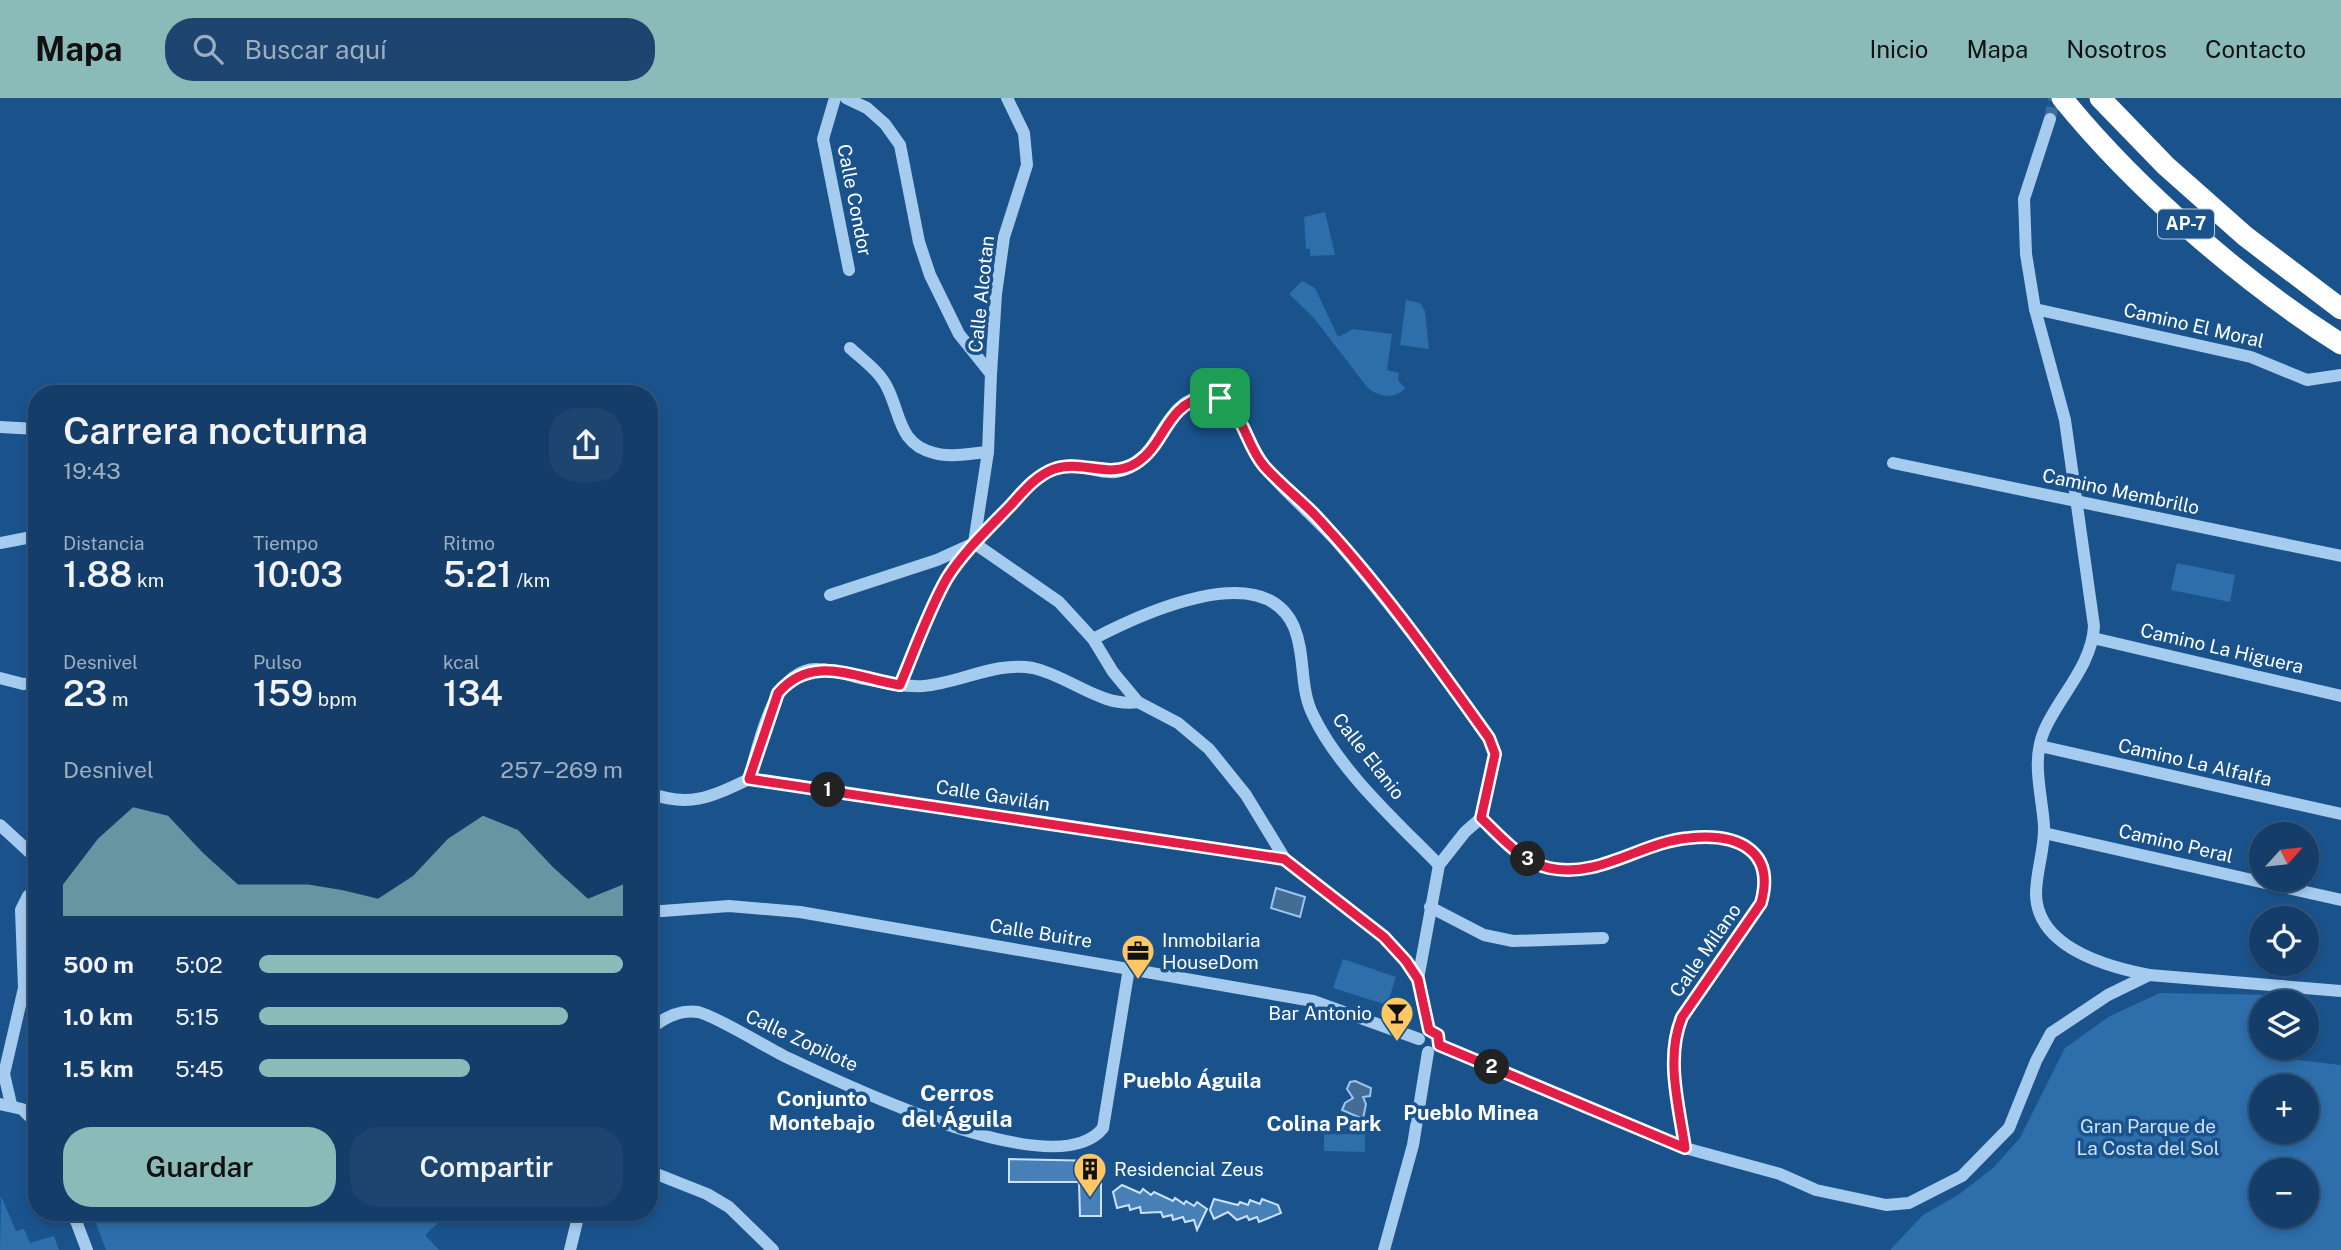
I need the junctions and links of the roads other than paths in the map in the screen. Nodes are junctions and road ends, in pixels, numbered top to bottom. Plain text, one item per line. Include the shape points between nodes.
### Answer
1 (835, 98) edge
2 (846, 98) edge
3 (1007, 98) edge
4 (2062, 98) edge
5 (2100, 98) edge
6 (2050, 119) tunnel mouth
7 (849, 270) dead end
8 (2035, 309) junction
9 (2341, 309) edge
10 (2333, 339) edge
11 (850, 348) dead end
12 (992, 374) junction
13 (2341, 375) edge
14 (0, 427) edge
15 (28, 429) edge
16 (988, 452) junction
17 (1893, 463) dead end
18 (2077, 501) junction
19 (28, 538) edge
20 (0, 543) edge
21 (974, 544) junction
22 (2341, 556) edge
23 (830, 595) dead end
24 (2093, 638) junction
25 (1093, 639) junction
26 (0, 678) edge
27 (28, 684) edge
28 (900, 685) junction
29 (2341, 696) edge
30 (1138, 702) junction
31 (2040, 746) junction
32 (749, 779) junction
33 (658, 796) edge
34 (2341, 814) edge
35 (1481, 818) junction
36 (0, 825) edge
37 (2044, 832) junction
38 (28, 851) edge
39 (1284, 859) junction
40 (1439, 865) junction
41 (28, 896) edge
42 (2341, 900) edge
43 (1430, 907) junction
44 (658, 911) edge
45 (1603, 938) dead end
46 (1129, 968) junction
47 (2148, 975) junction
48 (1418, 979) junction
49 (2341, 991) edge
50 (658, 1024) edge
51 (1424, 1035) junction
52 (1434, 1048) junction
53 (6, 1104) edge
54 (28, 1118) edge
55 (1685, 1148) junction
56 (658, 1175) edge
57 (76, 1221) edge
58 (577, 1221) edge
59 (87, 1250) edge
60 (570, 1250) edge
61 (773, 1250) edge
62 (1384, 1250) edge

1 - 7 street, Calle Condor via 823,139
2 - 12 street via 867,108 900,145 930,275 959,334
3 - 12 street, Calle Alcotan via 1024,133 1027,165 1004,237
4 - 10 highway, AP-7 via 2160,202 2250,278
5 - 9 highway, AP-7 via 2166,166 2245,236
6 - 8 street via 2024,199
8 - 13 street, Camino El Moral via 2251,357 2307,380
8 - 18 street via 2065,420
11 - 16 street via 887,387 908,439 937,454
12 - 16 street, Calle Alcotan
14 - 15 street
16 - 21 street, Calle Alcotan
17 - 18 street, Camino Membrillo
18 - 22 street, Camino Membrillo
18 - 24 street
19 - 20 street
21 - 23 street
21 - 25 street via 1059,602
21 - 28 street via 946,580
21 - 35 street via 1037,478 1074,465 1116,472 1127,468 1148,453 1171,416 1192,399 1220,398 1237,414 1264,466 1314,514 1384,595 1489,738 1495,754
24 - 29 street, Camino La Higuera
24 - 31 street
25 - 30 street
25 - 40 street, Calle Elanio via 1146,612 1177,603 1225,594 1267,598 1293,626 1313,716 1382,806
26 - 27 street
28 - 30 street via 923,686 990,670 1032,668 1110,701
28 - 32 street via 817,669 802,672 778,693
30 - 39 street via 1178,723 1209,749 1246,795
31 - 34 street, Camino La Alfalfa
31 - 37 street via 2037,766
32 - 33 street via 700,799 671,801
32 - 39 street, Calle Gavilán
35 - 40 street
35 - 55 street, Calle Milano via 1531,862 1549,868 1598,866 1688,838 1726,840 1757,855 1766,883 1761,903 1675,1034
36 - 38 street
37 - 42 street, Camino Peral
37 - 47 street via 2036,899 2052,930 2091,960
39 - 48 street via 1384,937
40 - 43 street
41 - 53 street via 21,909 24,988 4,1074
43 - 45 street via 1484,935 1503,939
43 - 48 street
44 - 46 street, Calle Buitre via 762,907
46 - 50 street, Calle Zopilote via 1103,1128 1096,1138 1058,1146 1002,1142 923,1116 698,1012 672,1015
46 - 51 street, Calle Buitre via 1313,1001
47 - 49 street
47 - 55 street via 2051,1033 2009,1128 1962,1176 1909,1203 1860,1201
48 - 51 street
51 - 52 street via 1422,1048
51 - 52 street via 1438,1035
52 - 55 street
52 - 62 street
53 - 54 street
56 - 61 street via 729,1207
57 - 59 street
58 - 60 street

